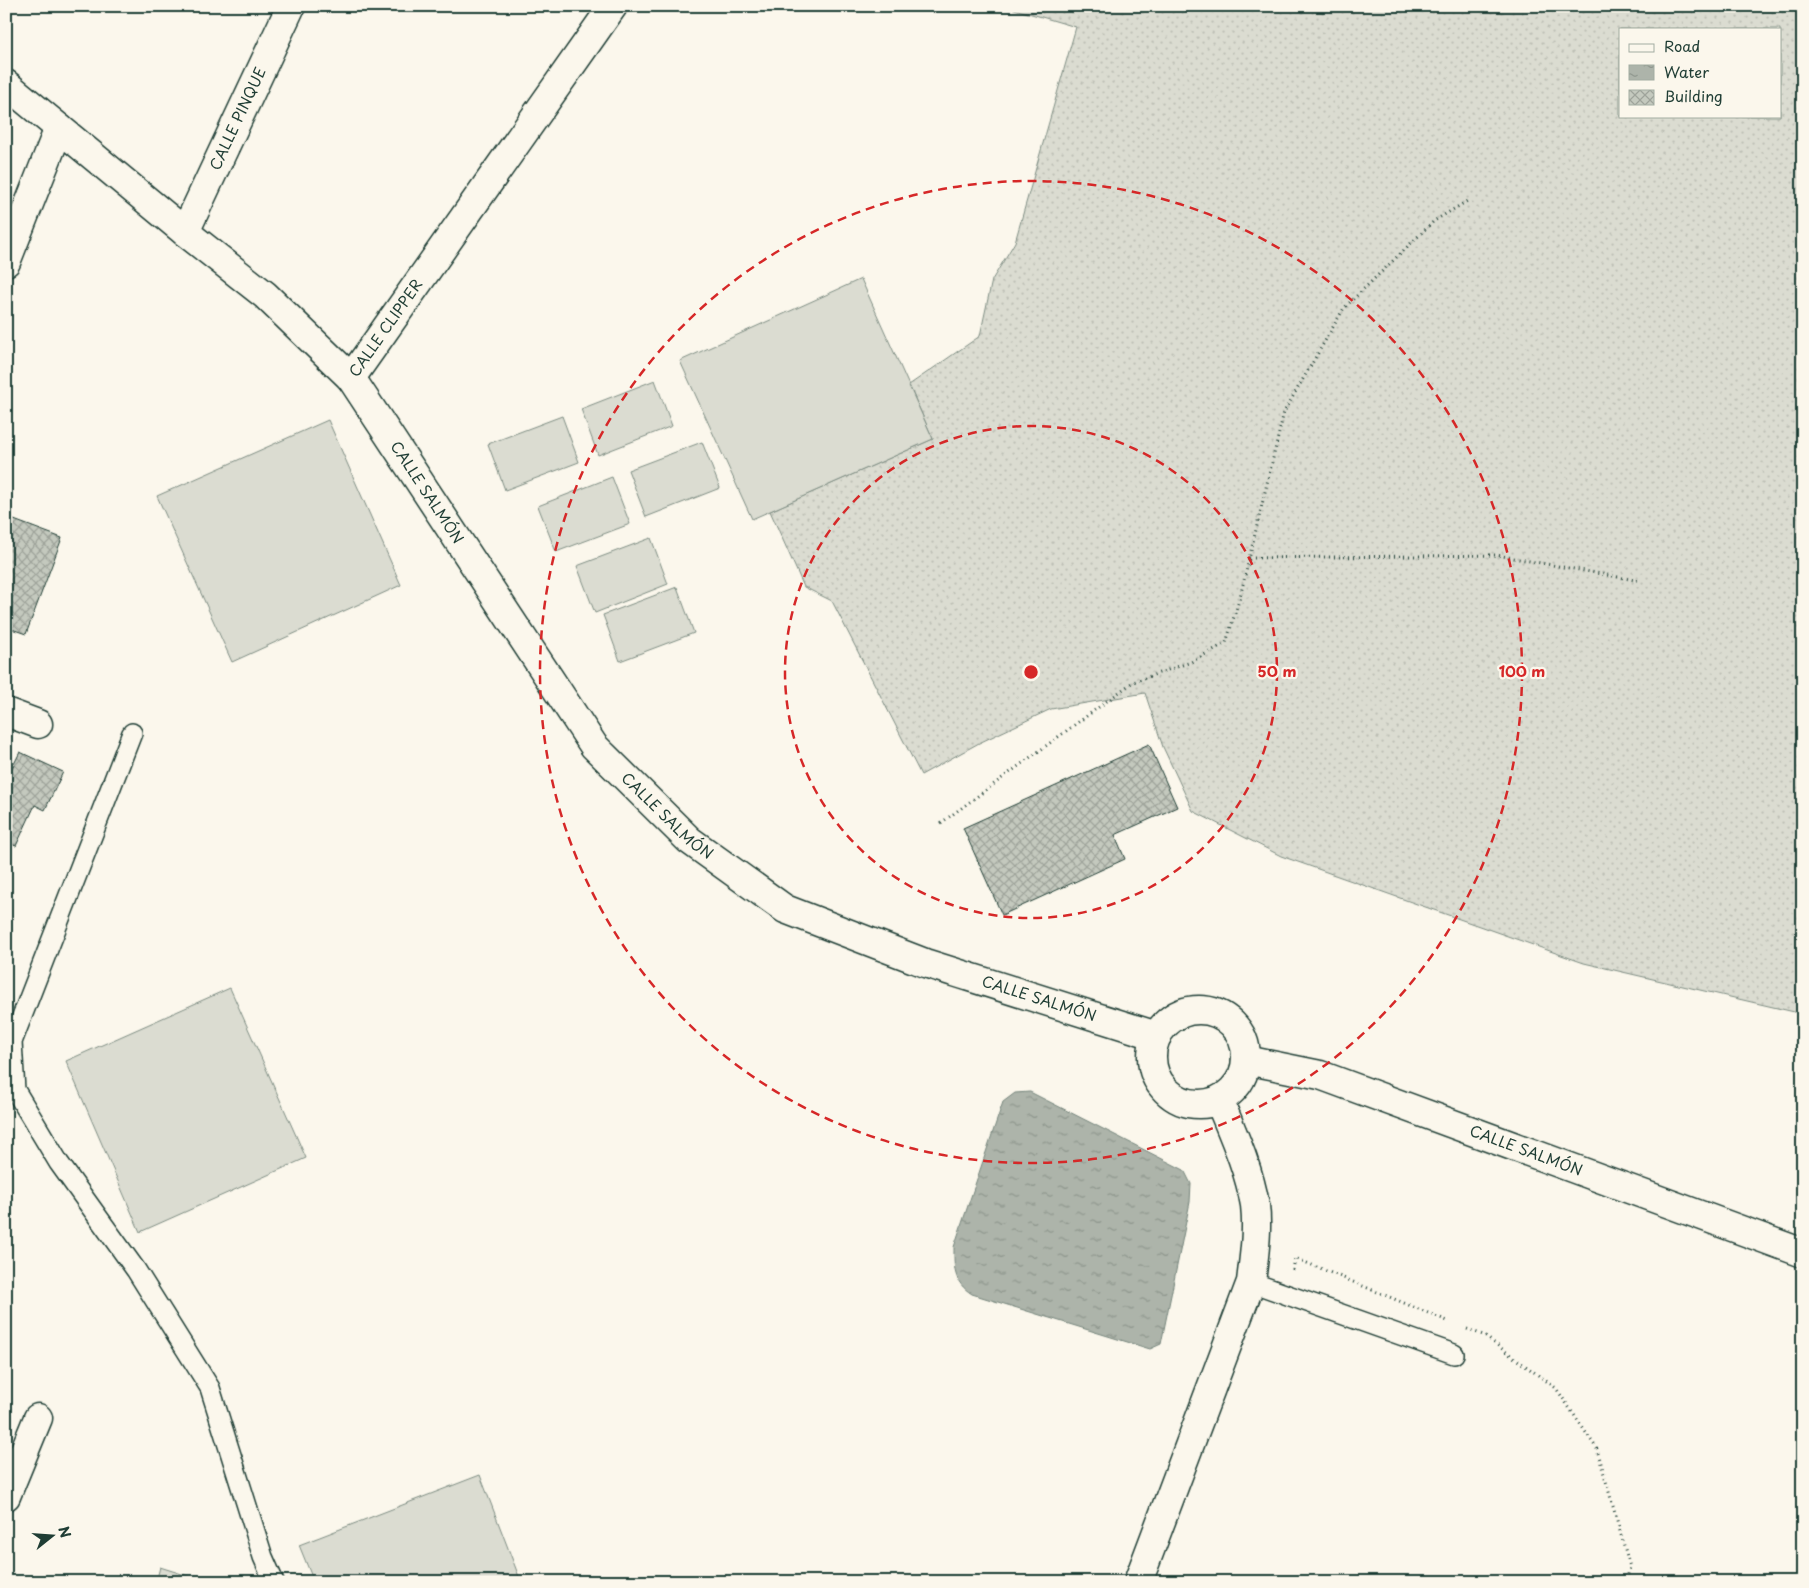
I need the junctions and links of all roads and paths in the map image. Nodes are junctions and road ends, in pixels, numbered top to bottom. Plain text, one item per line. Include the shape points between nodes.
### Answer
1 (291, 6) edge
2 (613, 6) edge
3 (6, 84) edge
4 (59, 128) junction
5 (1469, 200) dead end
6 (185, 232) junction
7 (6, 262) edge
8 (351, 378) junction
9 (1249, 558) junction
10 (1640, 581) dead end
11 (6, 712) edge
12 (38, 724) dead end
13 (132, 733) dead end
14 (941, 823) dead end
15 (1157, 1036) junction
16 (1246, 1060) junction
17 (1220, 1100) junction
18 (1803, 1253) edge
19 (1251, 1282) junction
20 (1287, 1294) junction
21 (1456, 1324) dead end
22 (1465, 1328) dead end
23 (1454, 1354) dead end
24 (38, 1418) dead end
25 (6, 1496) edge
26 (274, 1582) edge
27 (1138, 1582) edge
28 (1626, 1582) edge

1 - 6 street, CALLE PINQUE
2 - 8 street, CALLE CLIPPER
3 - 4 street, CALLE CLIPPER
4 - 6 street, CALLE CLIPPER
4 - 7 street
5 - 9 path via 1434,221 1344,308 1284,412
6 - 8 street, CALLE CLIPPER via 265,295
8 - 15 street, CALLE SALMÓN via 594,746 689,840 785,909 925,963
9 - 10 path via 1497,556
9 - 14 path via 1226,643 1191,662 1133,682
11 - 12 street
13 - 26 lane via 12,1042 15,1090 60,1163 136,1270 210,1388 263,1557
15 - 16 street via 1166,1023 1179,1014 1195,1010 1211,1012 1225,1018 1237,1030 1244,1044
15 - 17 street via 1152,1060 1160,1084 1172,1096 1187,1103 1204,1104
16 - 17 street via 1242,1076 1233,1090
16 - 18 street, CALLE SALMÓN via 1320,1075
17 - 19 street via 1245,1166 1255,1205 1256,1241
19 - 20 lane
19 - 27 street
20 - 21 path via 1295,1258
20 - 23 lane
22 - 28 path via 1482,1336 1556,1388 1597,1448 1630,1567
24 - 25 street

